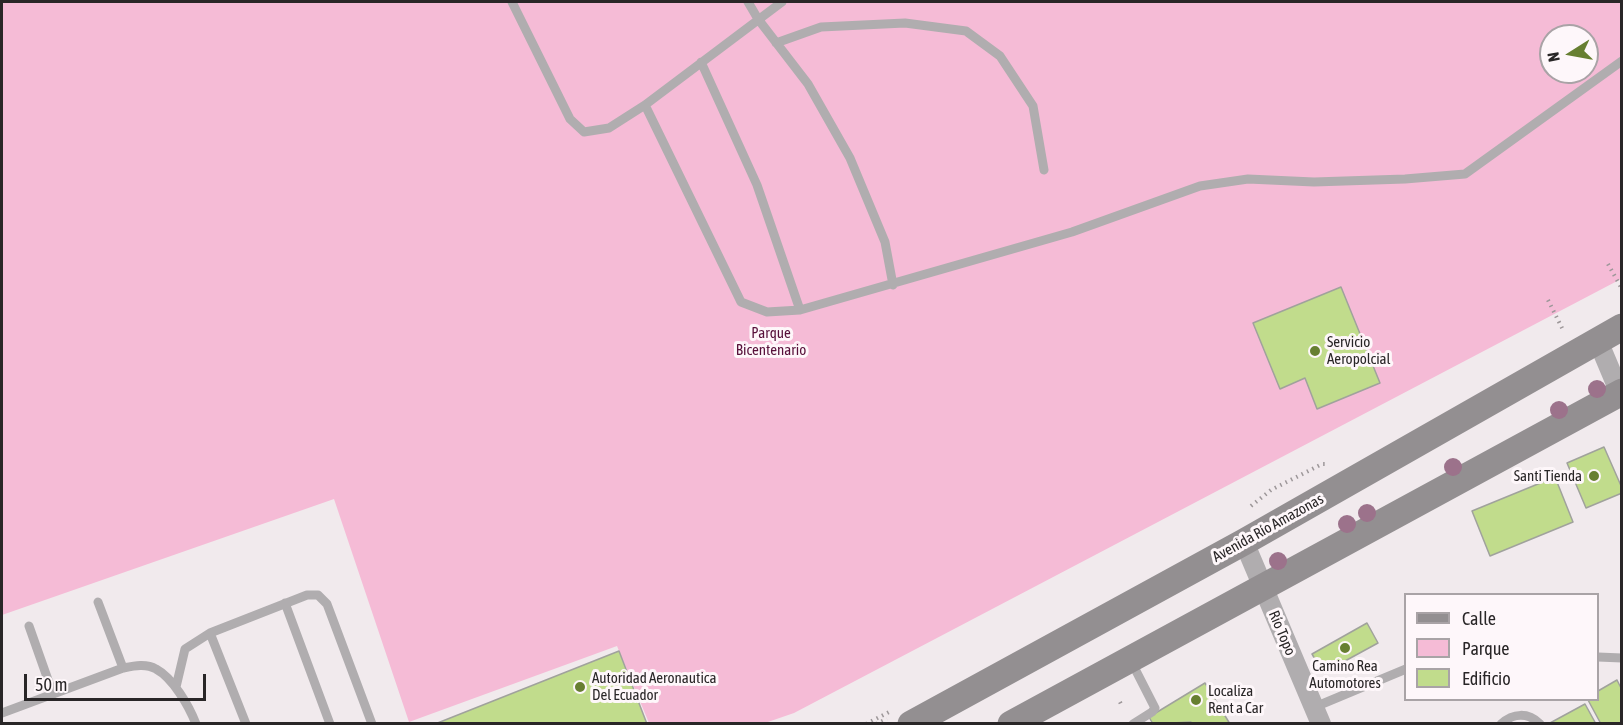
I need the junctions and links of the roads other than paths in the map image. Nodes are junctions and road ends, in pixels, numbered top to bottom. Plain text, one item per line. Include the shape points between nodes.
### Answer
1 (512, 2) edge
2 (748, 2) edge
3 (782, 2) edge
4 (758, 19) junction
5 (776, 43) junction
6 (701, 62) junction
7 (1622, 62) edge
8 (645, 105) junction
9 (1044, 170) dead end
10 (892, 285) junction
11 (801, 310) junction
12 (1622, 327) edge
13 (1598, 341) junction
14 (1621, 394) edge
15 (1244, 542) junction
16 (1262, 586) junction
17 (98, 602) dead end
18 (285, 603) junction
19 (29, 626) dead end
20 (210, 633) junction
21 (1599, 657) edge
22 (1622, 658) edge
23 (1129, 659) junction
24 (123, 668) junction
25 (1404, 670) edge
26 (176, 687) junction
27 (52, 694) junction
28 (2, 713) edge
29 (1318, 716) edge
30 (196, 723) edge
31 (246, 723) edge
32 (330, 723) edge
33 (372, 723) edge
34 (911, 723) edge
35 (1011, 723) edge
36 (1132, 723) edge
37 (1501, 723) edge
38 (1540, 723) edge

1 - 8 lane via 570,118 584,132 609,128
2 - 4 lane
3 - 4 lane
4 - 5 lane
4 - 6 lane
5 - 9 lane via 821,27 905,23 966,31 1000,56 1033,106
5 - 10 lane via 808,84 850,158 885,243
6 - 8 lane
6 - 11 lane via 757,185
7 - 10 lane via 1465,174 1314,182 1248,178 1200,186 1072,232
8 - 11 lane via 741,303 766,312
10 - 11 lane
12 - 13 main road, Avenida Río Amazonas
13 - 14 street
13 - 15 main road, Avenida Río Amazonas
14 - 16 main road
15 - 16 street, Río Topo
15 - 34 main road, Avenida Río Amazonas
16 - 23 main road
16 - 29 street, Río Topo
17 - 24 lane
18 - 20 lane
18 - 32 lane
18 - 33 lane via 318,595 327,604
19 - 27 lane
20 - 26 lane via 186,649
20 - 31 lane
21 - 22 lane
23 - 35 main road
23 - 36 lane via 1155,708
24 - 26 lane via 140,665 156,669
24 - 27 lane
25 - 29 lane via 1322,704
26 - 30 lane
27 - 28 lane
37 - 38 lane via 1517,715

